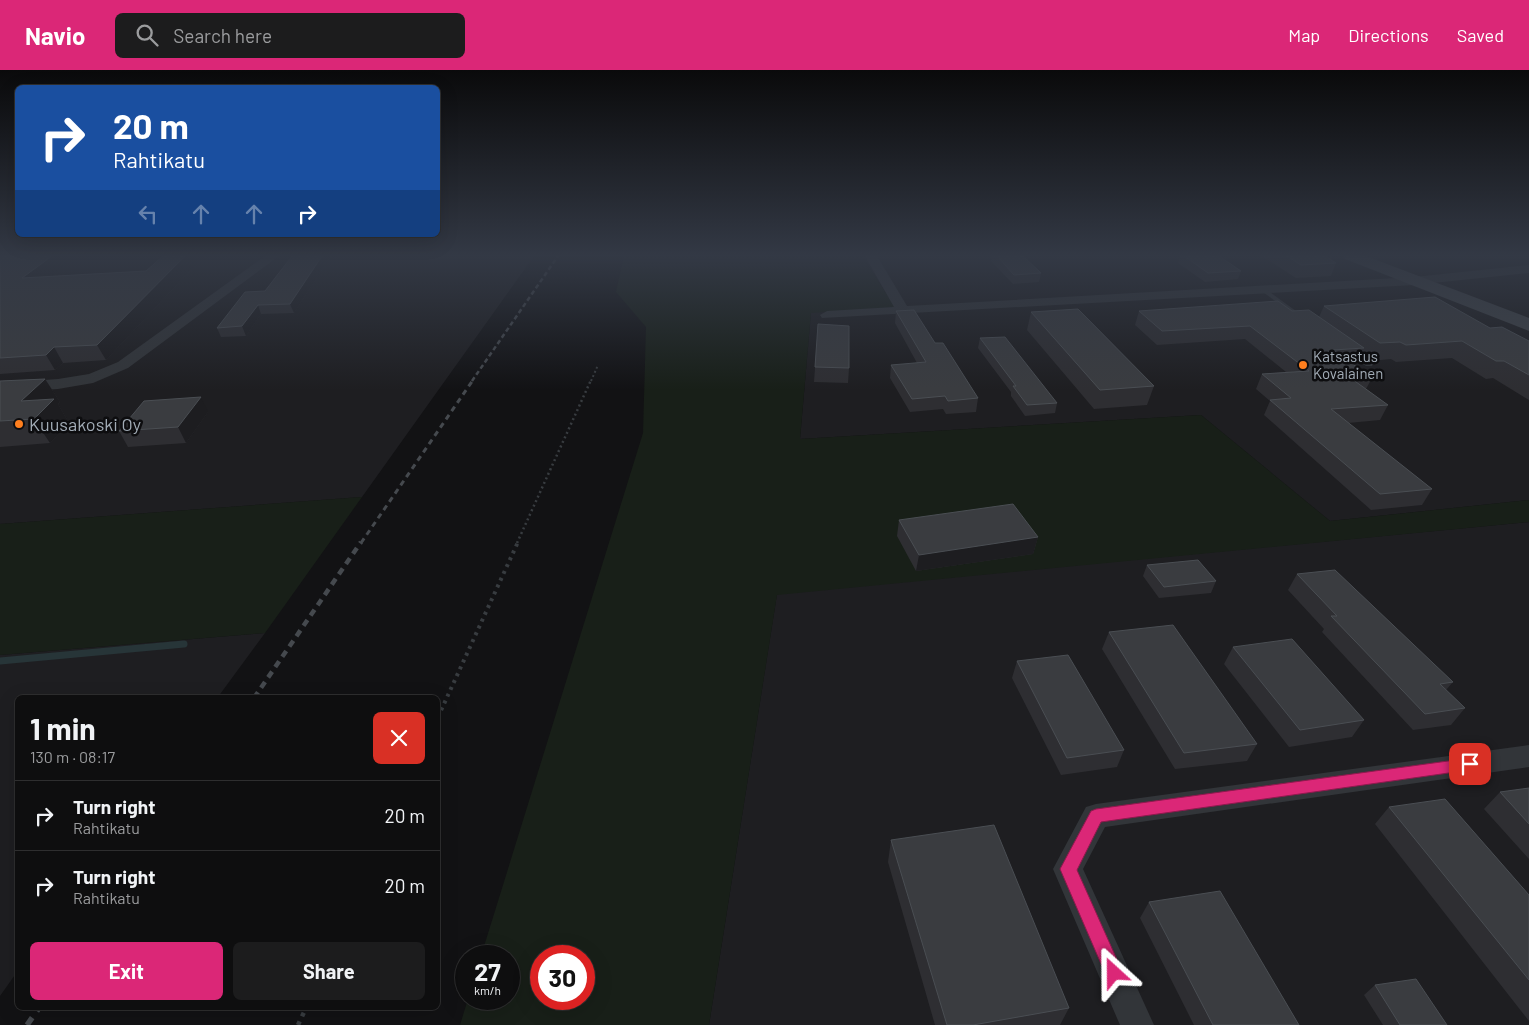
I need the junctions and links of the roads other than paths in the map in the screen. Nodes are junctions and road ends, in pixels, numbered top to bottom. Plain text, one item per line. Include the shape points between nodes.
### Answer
1 (212, 301) edge
2 (897, 301) edge
3 (1073, 301) edge
4 (1278, 301) edge
5 (1465, 301) edge
6 (903, 311) junction
7 (827, 315) dead end
8 (1308, 322) edge
9 (1529, 325) edge
10 (1338, 343) edge
11 (1368, 364) dead end
12 (0, 388) edge
13 (1529, 756) edge
14 (1137, 1025) edge

1 - 12 street via 123,365 93,378
2 - 6 street
3 - 6 street
4 - 8 lane
5 - 9 main road
6 - 7 street
10 - 11 lane
13 - 14 street via 1096,816 1068,869

